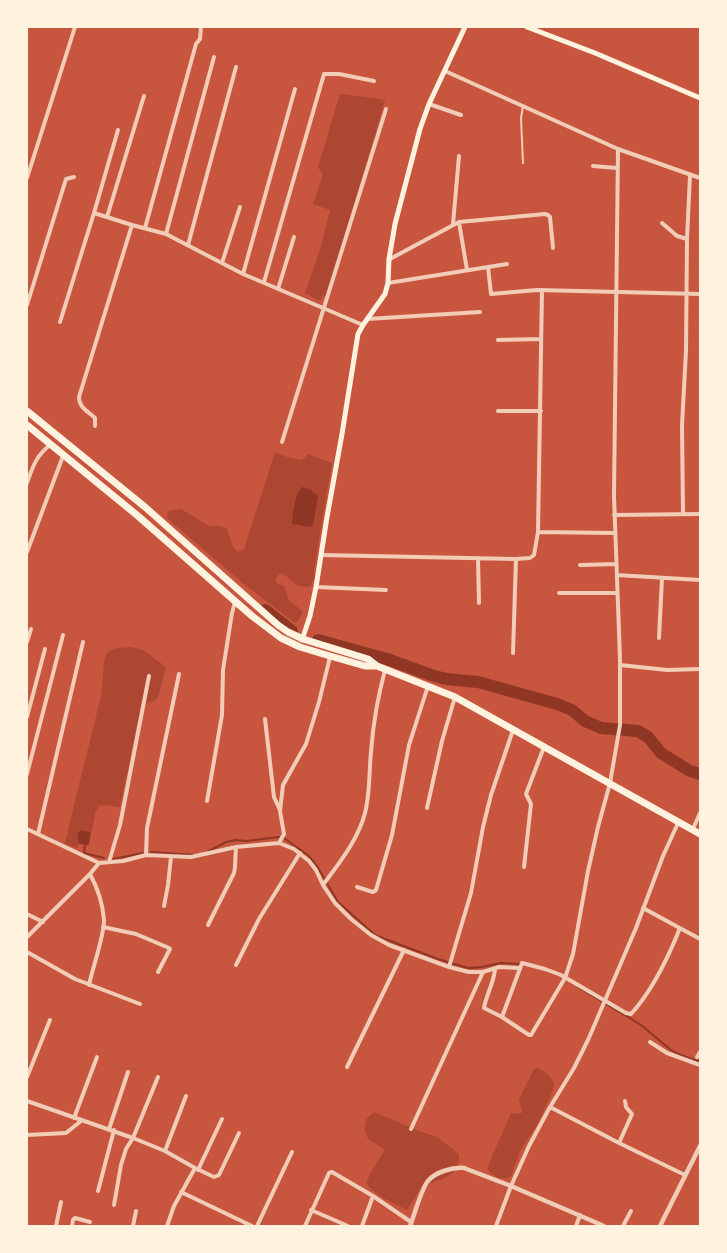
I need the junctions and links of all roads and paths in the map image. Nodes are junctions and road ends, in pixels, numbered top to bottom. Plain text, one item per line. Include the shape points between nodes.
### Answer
1 (75, 27) edge
2 (201, 27) edge
3 (465, 27) edge
4 (527, 27) edge
5 (214, 57) dead end
6 (236, 67) dead end
7 (444, 70) junction
8 (374, 81) dead end
9 (295, 89) dead end
10 (144, 96) dead end
11 (700, 98) edge
12 (429, 104) junction
13 (523, 106) junction
14 (386, 109) dead end
15 (461, 115) dead end
16 (118, 130) dead end
17 (618, 149) junction
18 (459, 156) dead end
19 (524, 163) dead end
20 (593, 166) dead end
21 (617, 168) junction
22 (690, 174) junction
23 (74, 177) dead end
24 (27, 178) edge
25 (700, 178) edge
26 (240, 207) dead end
27 (94, 213) junction
28 (107, 217) junction
29 (459, 222) junction
30 (662, 223) dead end
31 (453, 224) junction
32 (132, 225) junction
33 (145, 228) junction
34 (166, 234) junction
35 (294, 237) dead end
36 (687, 239) junction
37 (188, 245) junction
38 (553, 248) dead end
39 (389, 259) junction
40 (222, 264) junction
41 (507, 264) dead end
42 (488, 267) junction
43 (467, 270) junction
44 (243, 274) junction
45 (264, 282) junction
46 (388, 283) junction
47 (278, 289) junction
48 (542, 290) junction
49 (616, 291) junction
50 (687, 294) junction
51 (700, 294) edge
52 (27, 305) edge
53 (324, 308) junction
54 (480, 312) dead end
55 (60, 322) dead end
56 (364, 322) junction
57 (541, 339) junction
58 (498, 340) dead end
59 (27, 411) edge
60 (498, 411) dead end
61 (541, 411) junction
62 (27, 425) edge
63 (95, 426) dead end
64 (282, 442) dead end
65 (51, 445) junction
66 (63, 455) junction
67 (27, 483) edge
68 (683, 514) junction
69 (700, 514) edge
70 (614, 515) junction
71 (538, 532) junction
72 (615, 533) junction
73 (27, 552) edge
74 (321, 555) junction
75 (478, 558) junction
76 (516, 559) junction
77 (616, 564) junction
78 (580, 565) dead end
79 (617, 575) junction
80 (662, 578) junction
81 (700, 580) edge
82 (316, 587) junction
83 (386, 590) dead end
84 (559, 593) dead end
85 (617, 593) junction
86 (236, 602) junction
87 (478, 603) dead end
88 (31, 629) dead end
89 (63, 635) dead end
90 (659, 638) dead end
91 (303, 639) junction
92 (27, 642) edge
93 (83, 642) dead end
94 (300, 647) junction
95 (45, 649) dead end
96 (513, 652) dead end
97 (330, 656) junction
98 (620, 665) junction
99 (381, 667) junction
100 (700, 669) edge
101 (179, 674) dead end
102 (149, 676) dead end
103 (428, 686) junction
104 (455, 698) junction
105 (27, 717) edge
106 (265, 719) dead end
107 (513, 730) junction
108 (544, 747) junction
109 (27, 774) edge
110 (609, 783) junction
111 (207, 801) dead end
112 (427, 808) dead end
113 (280, 811) junction
114 (700, 813) edge
115 (679, 822) junction
116 (27, 829) edge
117 (692, 830) junction
118 (38, 834) junction
119 (700, 834) edge
120 (279, 842) junction
121 (236, 847) junction
122 (300, 853) junction
123 (146, 855) junction
124 (171, 857) junction
125 (109, 862) junction
126 (99, 863) junction
127 (524, 867) dead end
128 (90, 874) junction
129 (325, 882) junction
130 (357, 887) dead end
131 (164, 906) dead end
132 (644, 908) junction
133 (27, 914) edge
134 (43, 922) junction
135 (207, 925) dead end
136 (103, 927) junction
137 (680, 927) junction
138 (27, 937) edge
139 (700, 939) edge
140 (404, 950) junction
141 (27, 952) edge
142 (236, 965) dead end
143 (449, 966) junction
144 (520, 966) junction
145 (495, 969) junction
146 (158, 972) dead end
147 (483, 972) junction
148 (564, 979) junction
149 (89, 984) junction
150 (604, 1003) junction
151 (140, 1004) dead end
152 (502, 1017) junction
153 (50, 1020) dead end
154 (650, 1042) dead end
155 (97, 1057) dead end
156 (700, 1065) edge
157 (347, 1067) dead end
158 (128, 1072) dead end
159 (27, 1077) edge
160 (158, 1077) dead end
161 (186, 1096) dead end
162 (27, 1101) edge
163 (625, 1101) dead end
164 (549, 1107) junction
165 (74, 1118) junction
166 (222, 1119) dead end
167 (81, 1121) junction
168 (411, 1129) dead end
169 (111, 1130) junction
170 (239, 1133) dead end
171 (27, 1135) edge
172 (133, 1138) junction
173 (619, 1143) junction
174 (700, 1146) edge
175 (165, 1151) junction
176 (292, 1152) dead end
177 (196, 1169) junction
178 (685, 1175) junction
179 (511, 1186) junction
180 (98, 1191) dead end
181 (181, 1192) junction
182 (374, 1196) junction
183 (62, 1202) dead end
184 (114, 1205) dead end
185 (311, 1210) junction
186 (136, 1211) dead end
187 (631, 1211) dead end
188 (581, 1215) junction
189 (90, 1222) dead end
190 (411, 1224) edge
191 (56, 1226) edge
192 (72, 1226) edge
193 (133, 1226) edge
194 (167, 1226) edge
195 (252, 1226) edge
196 (257, 1226) edge
197 (305, 1226) edge
198 (348, 1226) edge
199 (362, 1226) edge
200 (496, 1226) edge
201 (576, 1226) edge
202 (604, 1226) edge
203 (623, 1226) edge
204 (660, 1226) edge

1 - 24 street
2 - 33 street
3 - 7 main road
4 - 11 main road
5 - 34 street
6 - 37 street
7 - 12 main road
7 - 13 street
8 - 45 street via 324,74
9 - 44 street
10 - 28 street
12 - 15 street
12 - 39 main road via 406,180
13 - 17 street
13 - 19 lane
14 - 53 street
16 - 27 street
17 - 21 street
17 - 22 street
18 - 31 street
20 - 21 street
21 - 49 street
22 - 25 street
22 - 36 street
23 - 52 street via 66,179
26 - 40 street
27 - 28 street
27 - 55 street
28 - 32 street
29 - 31 street
29 - 38 street via 548,215
29 - 43 street
30 - 36 street
31 - 39 street
32 - 33 street
32 - 63 street via 79,403 94,418
33 - 34 street
34 - 37 street
35 - 47 street
36 - 50 street
37 - 40 street
39 - 46 main road
40 - 44 street
41 - 42 street
42 - 43 street
42 - 48 street via 491,294
43 - 46 street
44 - 45 street
45 - 47 street
46 - 56 main road via 385,294
47 - 53 street
48 - 49 street
48 - 57 street
49 - 50 street
49 - 70 street
50 - 51 street
50 - 68 street
53 - 56 street
53 - 64 street
54 - 56 street
56 - 74 main road via 358,334
57 - 58 street
57 - 61 street
59 - 91 highway via 145,507 278,625
60 - 61 street
61 - 71 street
62 - 65 highway
65 - 66 highway
65 - 67 street via 36,459
66 - 73 street
66 - 86 highway
68 - 69 street
68 - 70 street
70 - 72 street
71 - 72 street
71 - 76 street via 534,555
72 - 77 street
74 - 75 street
74 - 82 main road
75 - 76 street
75 - 87 street
76 - 96 street
77 - 78 street
77 - 79 street
79 - 80 street
79 - 85 street
80 - 81 street
80 - 90 street
82 - 83 street
82 - 91 main road
84 - 85 street
85 - 98 street
86 - 94 highway via 279,637
86 - 111 street via 223,670 222,715
88 - 92 street
89 - 109 street
91 - 94 main road
91 - 99 highway via 368,659
93 - 118 street
94 - 97 highway
95 - 105 street
97 - 99 highway
97 - 113 street via 306,744 283,785
98 - 100 street
98 - 110 street via 620,725
99 - 103 highway
99 - 129 street via 365,812 348,850
101 - 123 street via 147,828
102 - 125 street
103 - 104 highway
103 - 130 street via 409,744 392,835 376,890
104 - 107 highway
104 - 112 street
106 - 113 street via 274,797
107 - 108 highway
107 - 143 street via 491,795 471,893
108 - 110 highway
108 - 127 street via 526,794 531,804
110 - 115 highway
110 - 148 street via 574,950
113 - 120 street via 284,834
114 - 117 street
115 - 117 highway
115 - 132 street
116 - 118 street
117 - 119 highway
118 - 126 street
120 - 121 street
120 - 122 street
121 - 124 street via 191,857
121 - 135 street via 234,873
122 - 129 street
122 - 142 street
123 - 124 street
123 - 125 street
124 - 131 street
125 - 126 street
126 - 128 street
128 - 134 street
128 - 136 street via 103,912
129 - 140 street via 342,910 365,932
132 - 137 street
132 - 150 street
133 - 134 street
134 - 138 street
136 - 146 street via 136,934 170,948
136 - 149 street
137 - 139 street
137 - 150 street via 654,983 631,1014
140 - 143 street
140 - 157 street
141 - 149 street
143 - 147 street
144 - 145 street
144 - 148 street via 522,963 545,969
144 - 152 street
145 - 147 street
145 - 152 street via 484,1008
147 - 168 street
148 - 150 street
148 - 152 street via 531,1035
149 - 151 street
150 - 164 street via 579,1059
153 - 159 street
154 - 156 street
155 - 165 street
158 - 169 street
160 - 172 street
161 - 175 street
162 - 165 street
163 - 173 street via 632,1114
164 - 173 street
164 - 179 street
165 - 167 street
166 - 177 street
167 - 169 street
167 - 171 street via 64,1134
169 - 172 street
169 - 180 street
170 - 177 street via 217,1177
172 - 175 street
172 - 184 street via 121,1165
173 - 178 street
174 - 178 street
175 - 177 street
176 - 196 street
177 - 181 street
178 - 204 street
179 - 188 street
179 - 190 street via 464,1168 450,1168 427,1181
179 - 200 street
181 - 194 street
181 - 195 street
182 - 185 street via 332,1172
182 - 190 street
182 - 199 street
183 - 191 street
185 - 197 street
185 - 198 street
186 - 193 street
187 - 203 street
188 - 201 street
188 - 202 street
189 - 192 street via 75,1218

